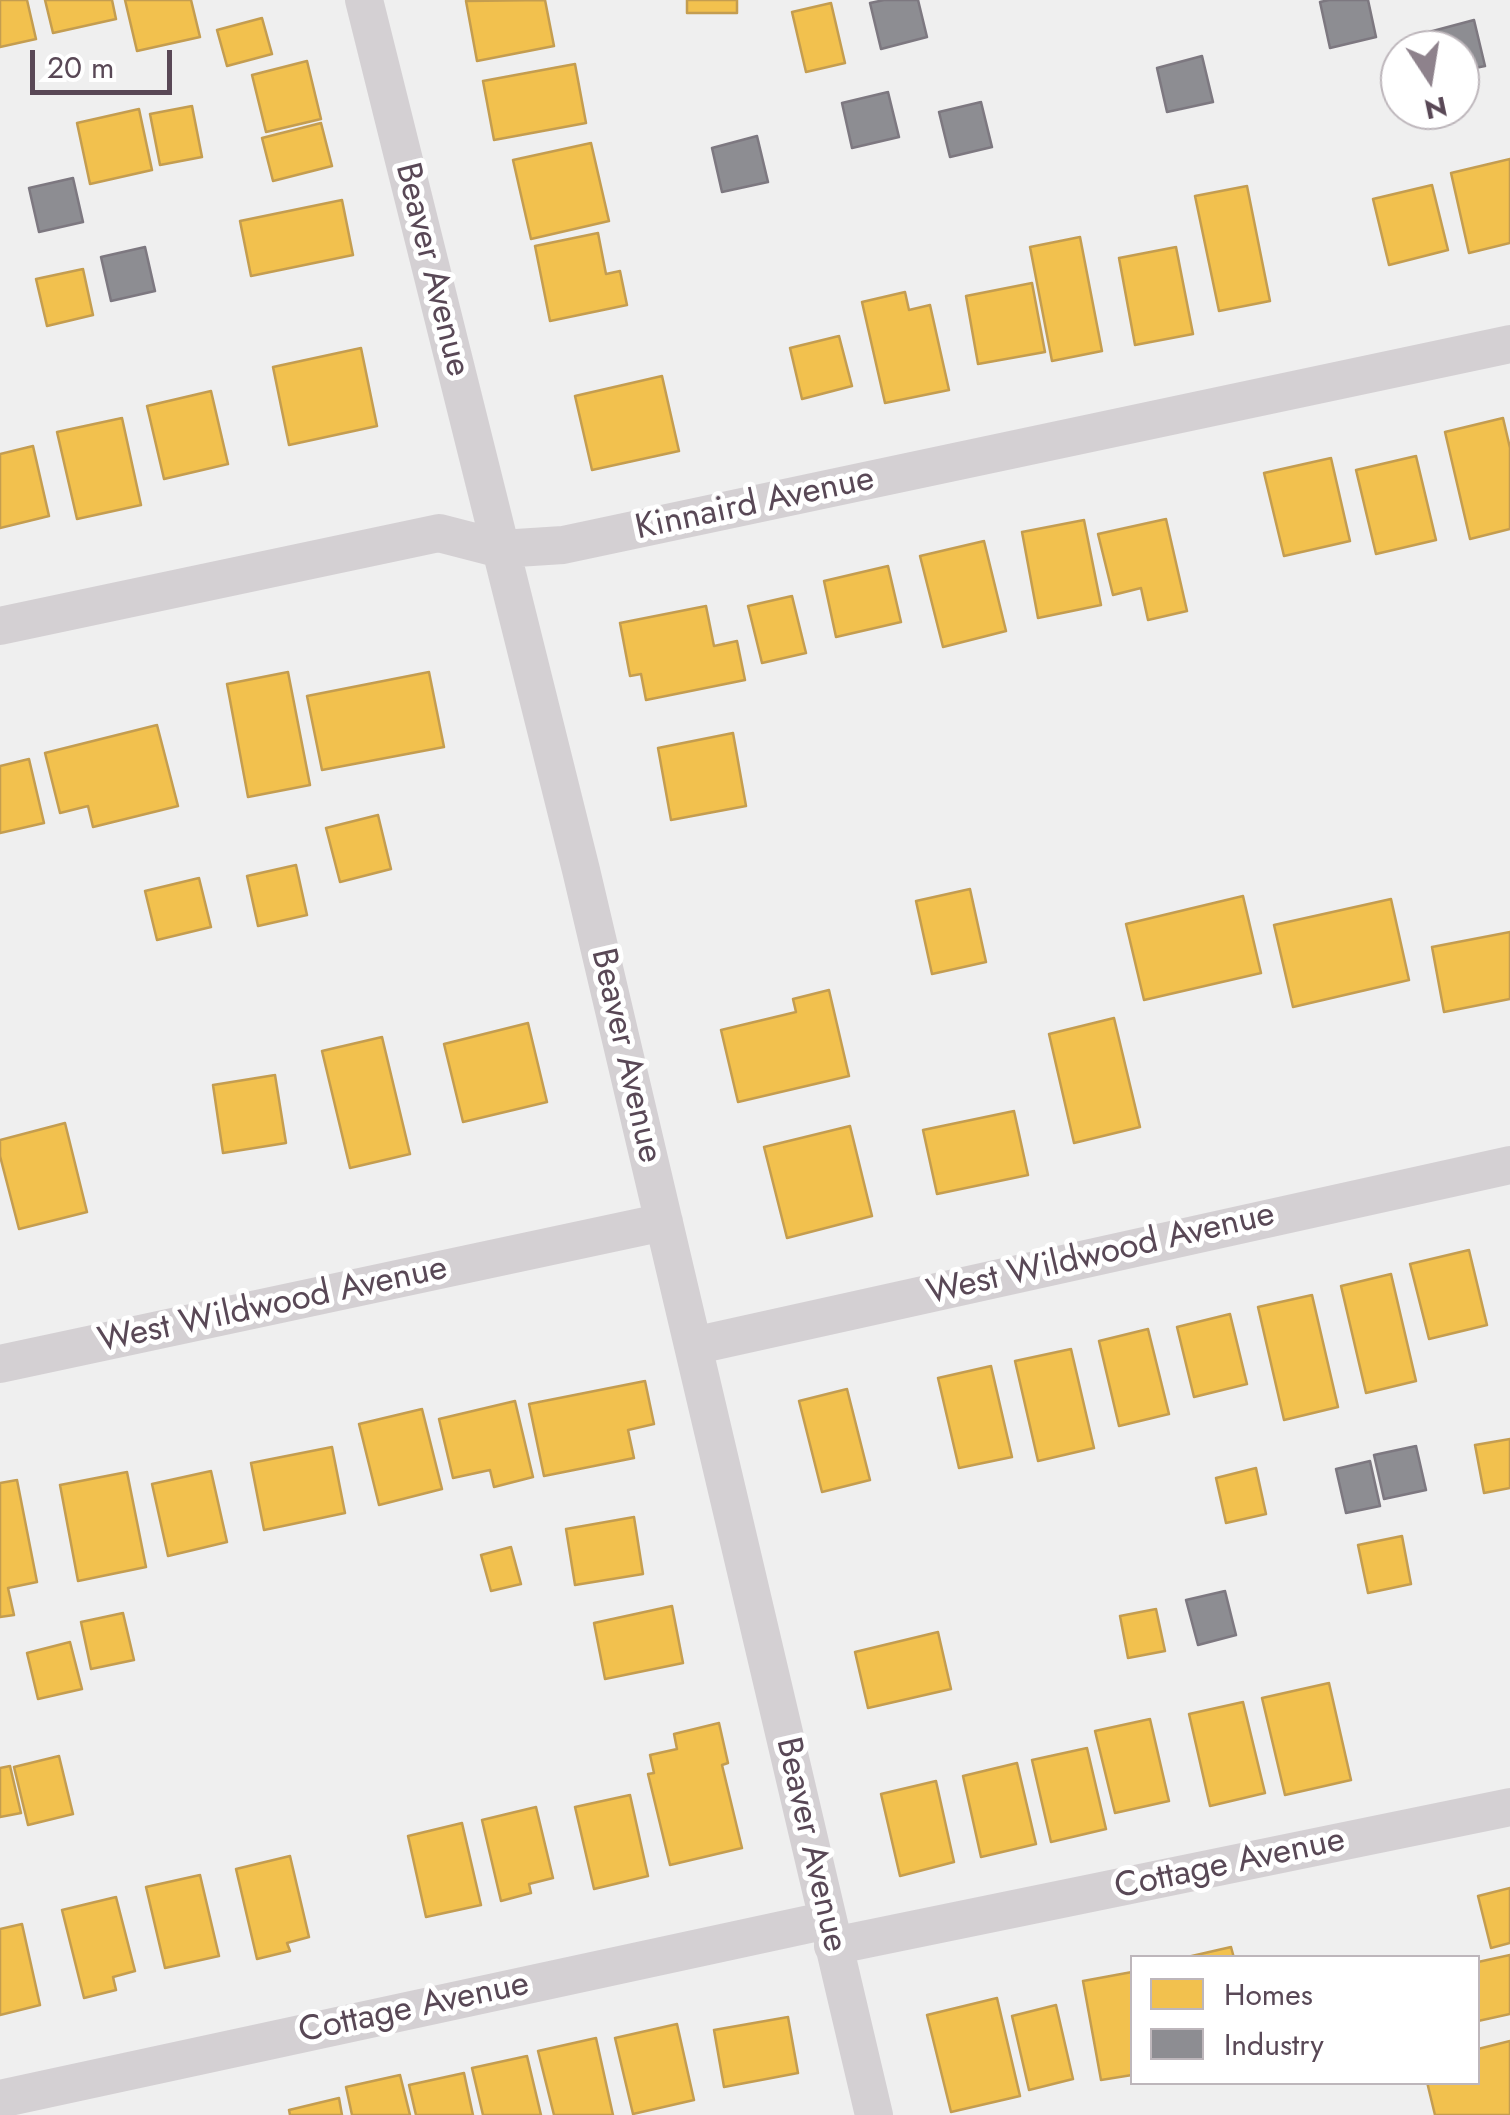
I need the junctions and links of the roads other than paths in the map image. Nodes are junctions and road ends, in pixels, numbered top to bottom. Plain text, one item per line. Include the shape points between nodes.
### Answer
1 (364, 0) edge
2 (1510, 344) edge
3 (501, 549) junction
4 (0, 626) edge
5 (1510, 1165) edge
6 (664, 1222) junction
7 (693, 1346) junction
8 (0, 1364) edge
9 (1510, 1807) edge
10 (830, 1933) junction
11 (0, 2099) edge
12 (874, 2115) edge

1 - 3 street, Beaver Avenue
2 - 3 street, Kinnaird Avenue via 563,546
3 - 4 street, Kinnaird Avenue via 438,533
3 - 6 street, Beaver Avenue
5 - 7 street, West Wildwood Avenue
6 - 7 street, Beaver Avenue
6 - 8 street, West Wildwood Avenue
7 - 10 street, Beaver Avenue
9 - 10 street, Cottage Avenue
10 - 11 street, Cottage Avenue
10 - 12 street, Beaver Avenue

